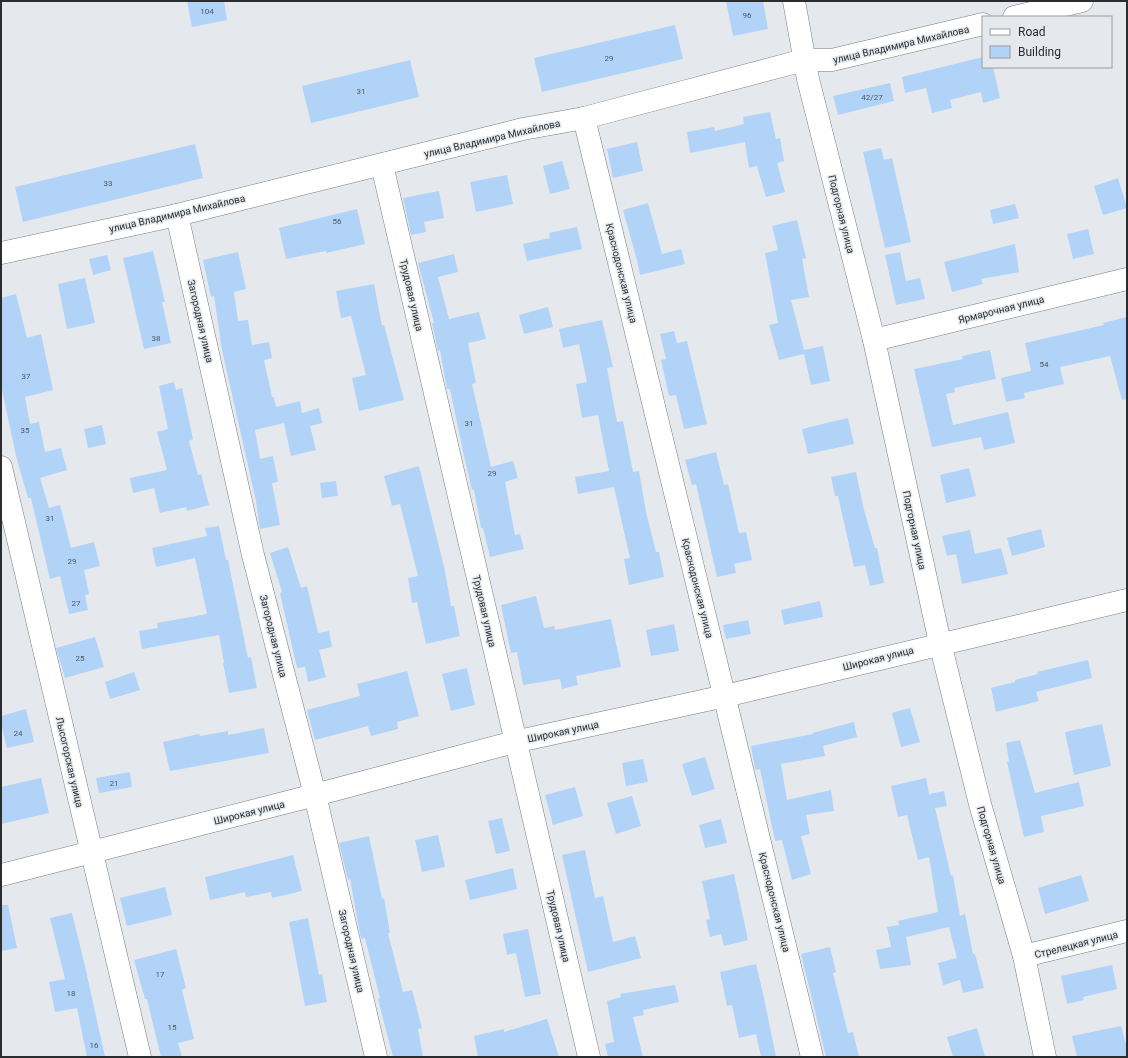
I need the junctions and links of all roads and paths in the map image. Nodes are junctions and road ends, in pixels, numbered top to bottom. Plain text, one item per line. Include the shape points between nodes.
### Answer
1 (794, 1) edge
2 (1082, 1) edge
3 (1018, 16) edge
4 (982, 24) edge
5 (804, 60) junction
6 (584, 118) junction
7 (382, 165) junction
8 (177, 215) junction
9 (1, 253) edge
10 (1127, 279) edge
11 (874, 340) junction
12 (1, 467) edge
13 (1127, 600) edge
14 (940, 643) junction
15 (725, 696) junction
16 (514, 742) junction
17 (315, 795) junction
18 (92, 851) junction
19 (1, 875) edge
20 (1127, 931) edge
21 (1024, 956) junction
22 (140, 1057) edge
23 (376, 1057) edge
24 (589, 1057) edge
25 (812, 1057) edge
26 (1045, 1057) edge

1 - 5 street, Подгорная улица
2 - 3 street
4 - 5 street, улица Владимира Михайлова via 832,60
5 - 6 street, улица Владимира Михайлова
5 - 11 street, Подгорная улица
6 - 7 street, улица Владимира Михайлова via 523,129
6 - 15 street, Краснодонская улица
7 - 8 street, улица Владимира Михайлова
7 - 16 street, Трудовая улица
8 - 9 street, улица Владимира Михайлова
8 - 17 street, Загородная улица via 253,555
10 - 11 street, Ярмарочная улица
11 - 14 street, Подгорная улица
12 - 18 street, Лысогорская улица
13 - 14 street, Широкая улица
14 - 15 street, Широкая улица
14 - 21 street, Подгорная улица via 980,804
15 - 16 street, Широкая улица
15 - 25 street, Краснодонская улица
16 - 17 street, Широкая улица
16 - 24 street, Трудовая улица via 525,779
17 - 18 street, Широкая улица
17 - 23 street, Загородная улица
18 - 19 street, Широкая улица
18 - 22 street, Лысогорская улица
20 - 21 street, Стрелецкая улица
21 - 26 street, Подгорная улица

